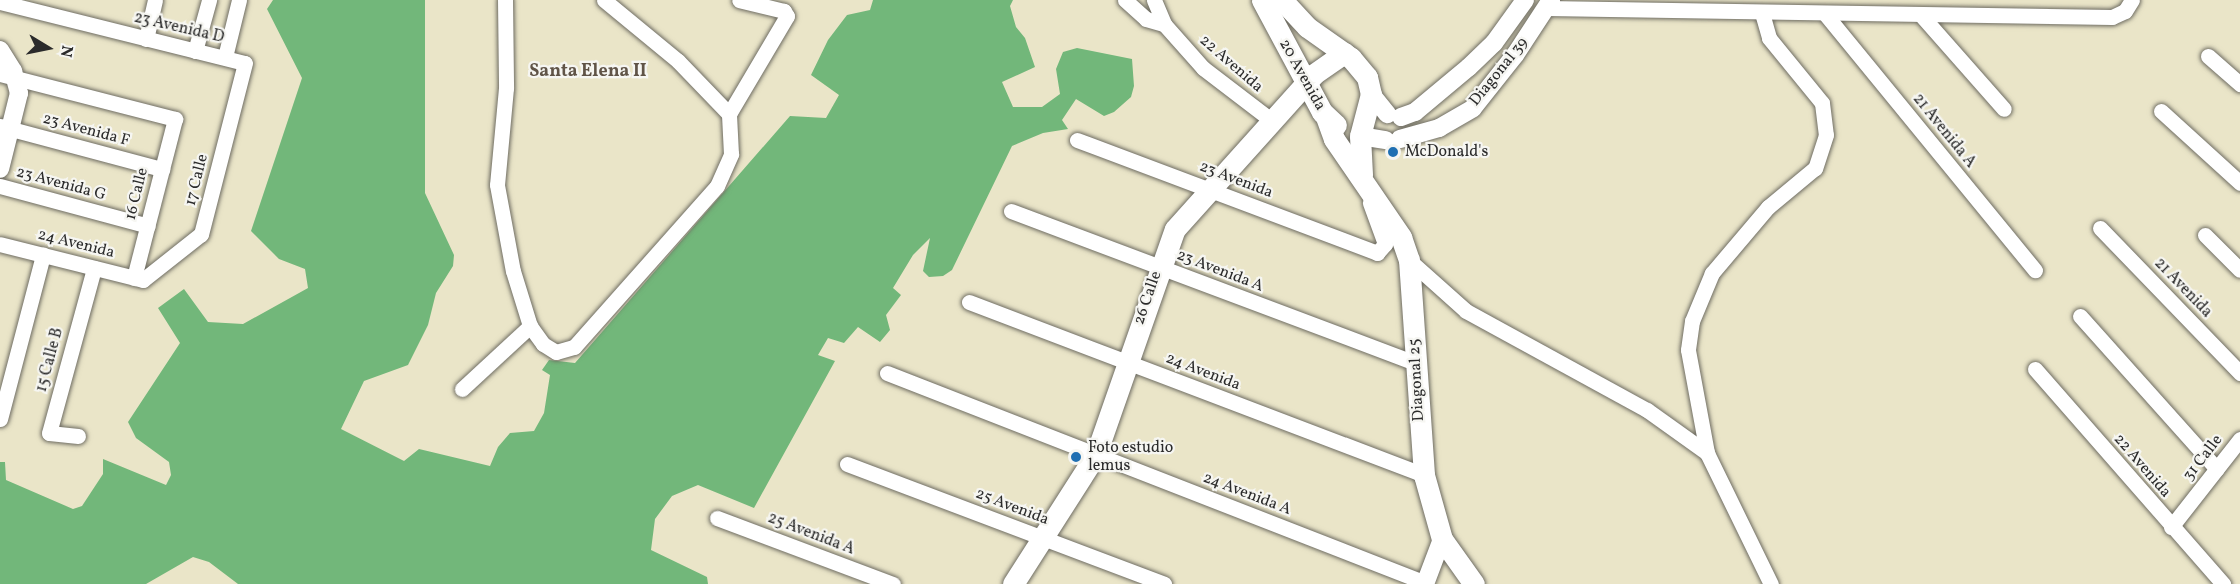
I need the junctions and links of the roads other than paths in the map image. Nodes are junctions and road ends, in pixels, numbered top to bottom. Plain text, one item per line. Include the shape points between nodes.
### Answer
1 (155, 0) edge
2 (209, 0) edge
3 (239, 0) edge
4 (505, 0) edge
5 (604, 0) edge
6 (739, 0) edge
7 (1125, 0) edge
8 (1154, 0) edge
9 (1262, 0) edge
10 (1282, 0) edge
11 (1962, 0) edge
12 (2048, 0) edge
13 (2132, 0) edge
14 (0, 2) edge
15 (1549, 4) edge
16 (1580, 4) edge
17 (1520, 5) edge
18 (1871, 6) edge
19 (1785, 7) edge
20 (1762, 13) junction
21 (1954, 14) junction
22 (1826, 15) junction
23 (1921, 15) junction
24 (2038, 15) junction
25 (1164, 24) junction
26 (146, 39) junction
27 (0, 50) edge
28 (195, 51) junction
29 (1344, 53) junction
30 (2208, 56) dead end
31 (225, 57) junction
32 (245, 63) joint
33 (1469, 67) junction
34 (8, 76) edge
35 (1305, 83) junction
36 (2240, 84) edge
37 (1490, 88) junction
38 (1441, 93) junction
39 (1371, 94) junction
40 (2004, 109) dead end
41 (2162, 111) dead end
42 (729, 114) junction
43 (1326, 117) junction
44 (1456, 118) junction
45 (1270, 120) junction
46 (6, 127) edge
47 (1360, 136) junction
48 (1077, 140) dead end
49 (0, 169) edge
50 (162, 169) junction
51 (1362, 175) junction
52 (2240, 183) edge
53 (0, 186) edge
54 (1210, 188) junction
55 (1011, 211) dead end
56 (148, 226) junction
57 (2100, 228) dead end
58 (2205, 235) dead end
59 (0, 244) edge
60 (43, 255) junction
61 (1408, 260) junction
62 (1158, 267) junction
63 (94, 268) junction
64 (2034, 270) dead end
65 (2240, 270) edge
66 (139, 279) junction
67 (969, 302) dead end
68 (2080, 316) dead end
69 (530, 326) junction
70 (1126, 362) junction
71 (1417, 364) junction
72 (2036, 369) dead end
73 (887, 373) dead end
74 (2240, 373) edge
75 (462, 389) dead end
76 (0, 420) edge
77 (78, 436) dead end
78 (2240, 439) edge
79 (1707, 453) junction
80 (1096, 454) junction
81 (847, 464) dead end
82 (2217, 469) junction
83 (1424, 475) junction
84 (717, 518) dead end
85 (2171, 527) junction
86 (1041, 537) junction
87 (1442, 539) junction
88 (1425, 583) edge
89 (893, 584) edge
90 (1013, 584) edge
91 (1164, 584) edge
92 (1473, 584) edge
93 (1771, 584) edge
94 (2223, 584) edge

1 - 26 street
2 - 28 street
3 - 31 street
4 - 69 street via 506,88 497,185 513,271
5 - 42 street via 678,61
6 - 42 street via 784,11 787,16
7 - 25 street via 1146,19
8 - 25 street, 22 Avenida
9 - 35 main road, 20 Avenida
10 - 29 main road, 20 Avenida via 1307,27
11 - 21 street
12 - 24 street
13 - 24 street via 2126,11 2112,17
14 - 26 street, 23 Avenida D
15 - 16 street
15 - 37 street, Diagonal 39
16 - 20 street
17 - 33 street, Diagonal 39
18 - 22 street
18 - 23 street
19 - 20 street
19 - 22 street
20 - 79 street via 1769,38 1822,103 1826,135 1818,164 1768,207 1712,273 1697,304 1688,350
21 - 23 street
21 - 24 street
22 - 64 street, 21 Avenida A
23 - 40 street
25 - 45 street, 22 Avenida via 1203,68
26 - 28 street, 23 Avenida D
27 - 34 street
28 - 31 street, 23 Avenida D
29 - 35 main road, 26 Calle via 1323,65
29 - 39 main road, 20 Avenida via 1363,70
30 - 36 street
31 - 32 street, 23 Avenida D
32 - 66 street, 17 Calle via 201,234
33 - 37 street
33 - 38 street, Diagonal 39
34 - 46 street via 18,103
34 - 50 street, 16 Calle via 175,119
35 - 43 main road, 20 Avenida
35 - 45 main road, 26 Calle
37 - 44 street, Diagonal 39
38 - 39 street, Diagonal 39 via 1416,112 1394,115
38 - 44 street
39 - 47 main road
41 - 52 street
42 - 69 street via 731,154 717,186 574,347 556,352 543,344
43 - 47 main road, 20 Avenida
43 - 51 main road, Diagonal 25 via 1335,139
44 - 47 street, Diagonal 39 via 1428,133 1393,139
45 - 54 main road, 26 Calle
46 - 49 street
46 - 50 street, 23 Avenida F
47 - 51 main road, Diagonal 25
48 - 54 street, 23 Avenida
50 - 56 street, 16 Calle
51 - 54 street, 23 Avenida via 1385,244 1382,251 1374,253
51 - 61 main road, Diagonal 25 via 1401,237
53 - 56 street, 23 Avenida G
54 - 62 main road, 26 Calle via 1175,229
55 - 62 street, 23 Avenida A
56 - 66 street, 16 Calle
57 - 74 street, 21 Avenida
58 - 65 street
59 - 60 street, 24 Avenida
60 - 63 street, 24 Avenida
60 - 76 street
61 - 71 main road, Diagonal 25
61 - 79 street via 1466,311 1647,410
62 - 70 main road, 26 Calle
62 - 71 street, 23 Avenida A
63 - 66 street, 24 Avenida
63 - 77 street, 15 Calle B via 49,433
67 - 70 street, 24 Avenida
68 - 82 street
69 - 75 street
70 - 80 main road, 26 Calle
70 - 83 street, 24 Avenida
71 - 83 main road, Diagonal 25
72 - 85 street, 22 Avenida
73 - 80 street, 24 Avenida A
78 - 82 street, 31 Calle
79 - 93 street
80 - 86 main road, 26 Calle
80 - 88 street, 24 Avenida A
81 - 86 street, 25 Avenida
82 - 85 street, 31 Calle
83 - 87 main road, Diagonal 25
84 - 89 street, 25 Avenida A
85 - 94 street, 22 Avenida
86 - 90 main road, 26 Calle
86 - 91 street, 25 Avenida
87 - 88 street
87 - 92 main road, Diagonal 25

